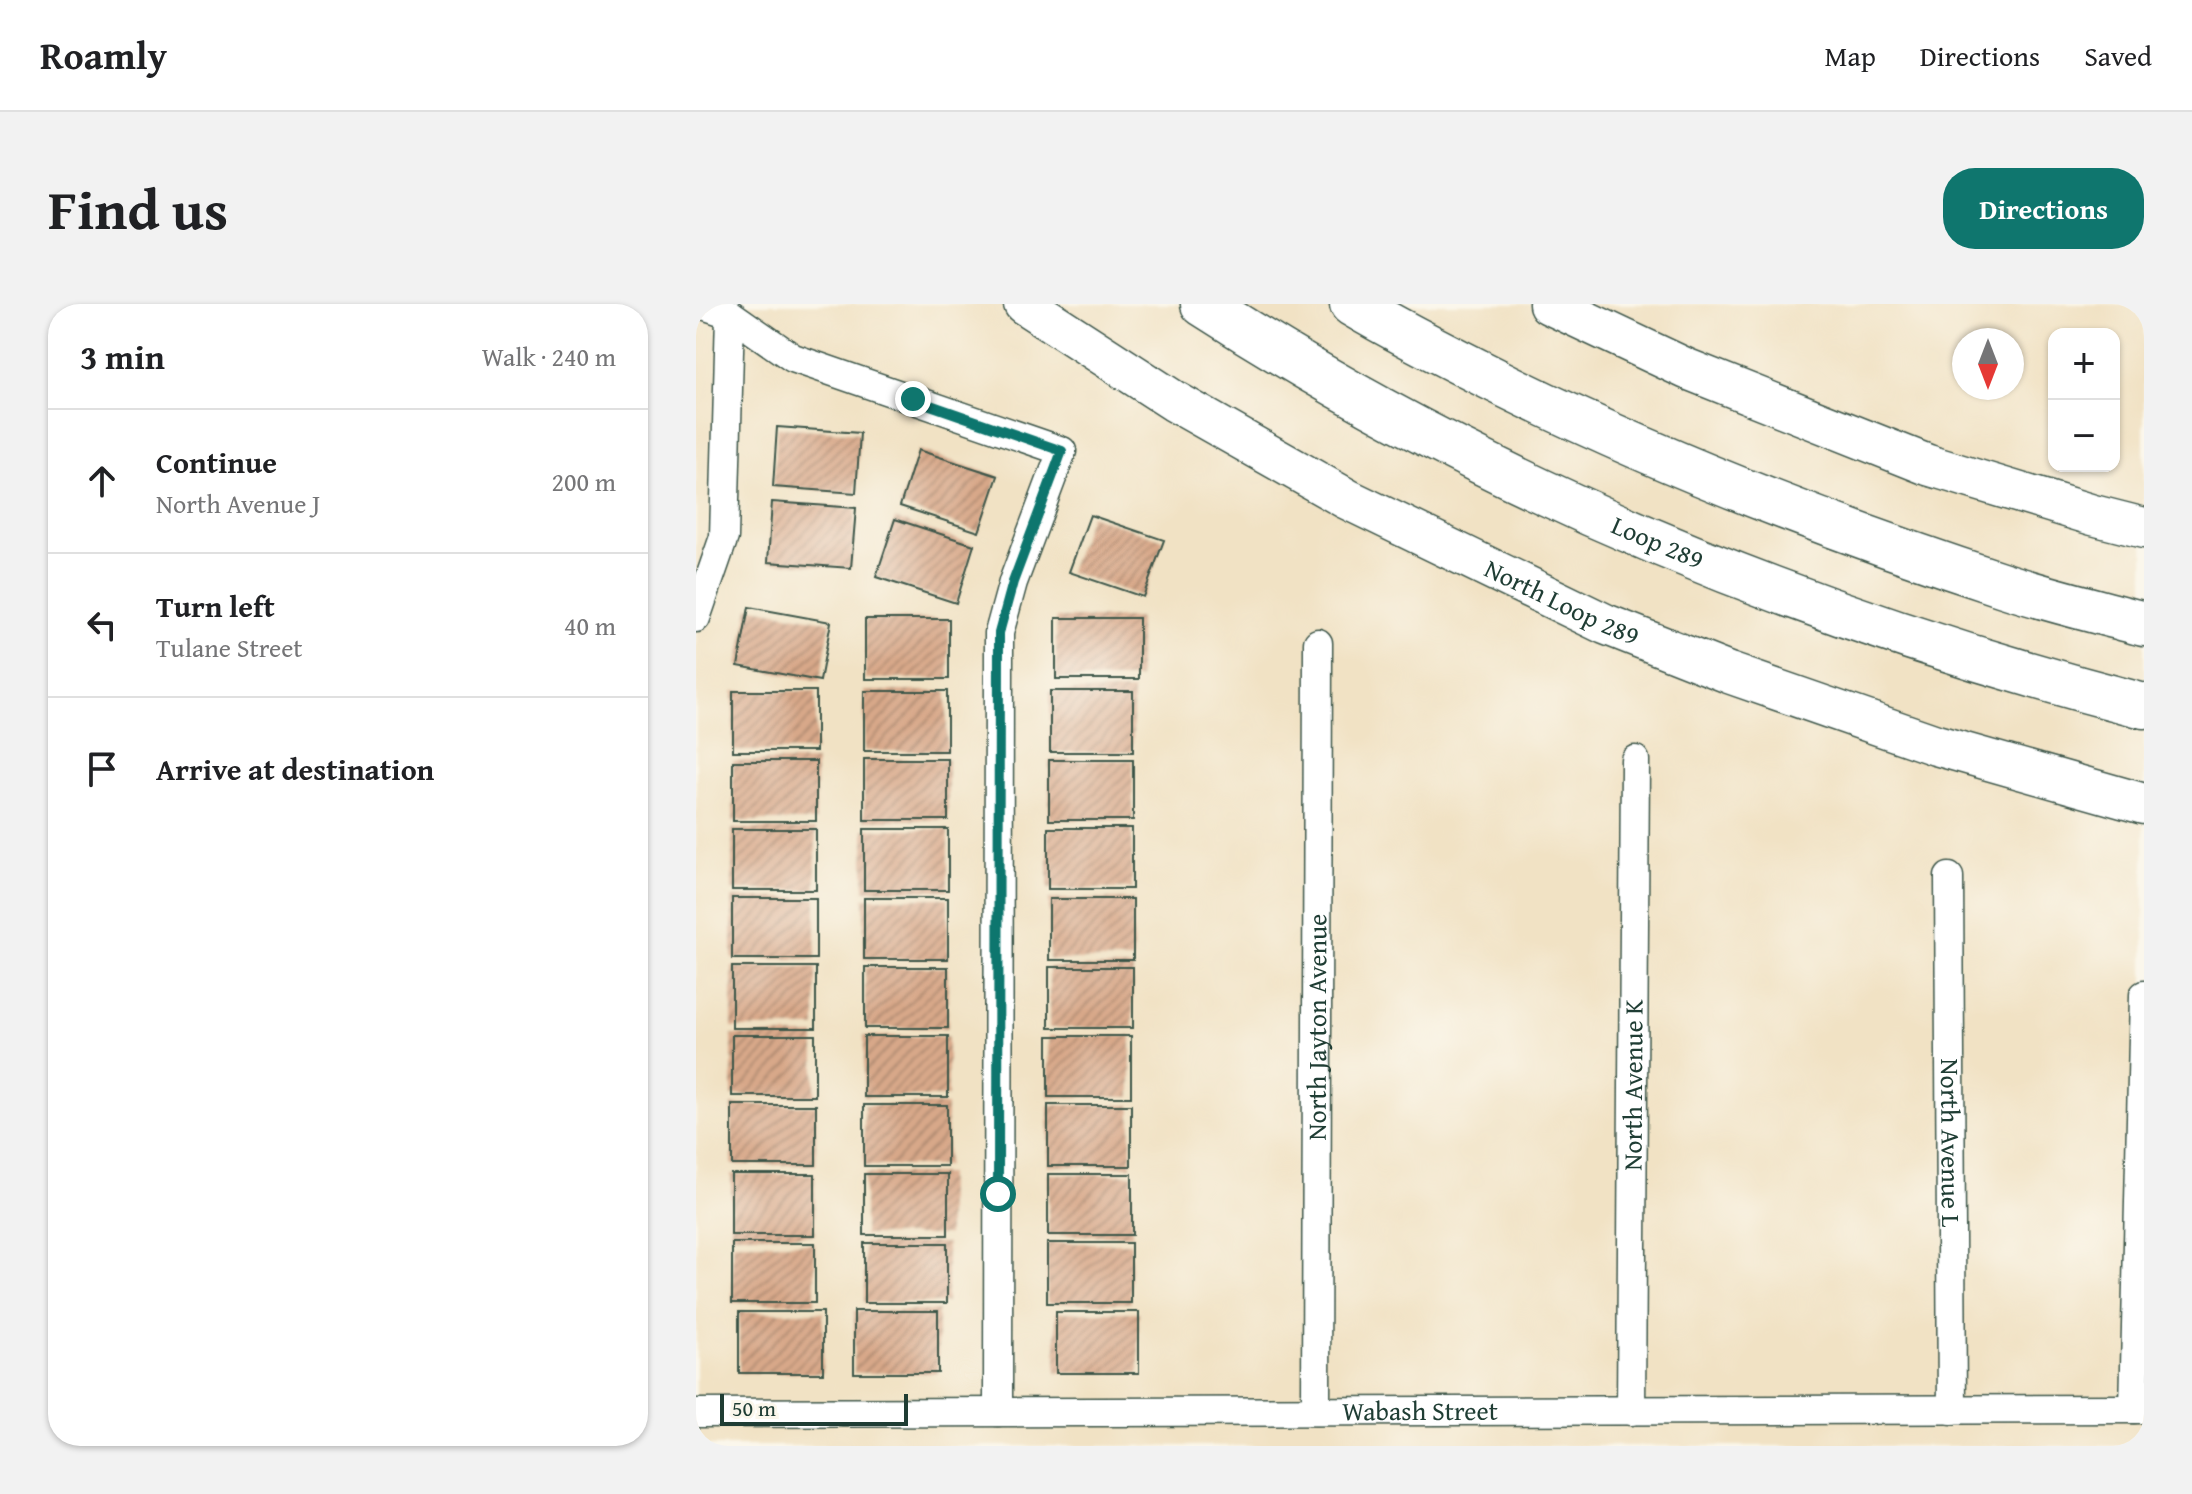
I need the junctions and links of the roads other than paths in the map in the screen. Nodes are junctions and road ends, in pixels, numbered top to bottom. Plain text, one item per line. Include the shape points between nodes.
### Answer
1 (700, 304) edge
2 (1024, 304) edge
3 (1203, 304) edge
4 (1352, 304) edge
5 (1549, 304) edge
6 (730, 314) junction
7 (2144, 528) edge
8 (696, 618) edge
9 (2144, 624) edge
10 (1318, 643) dead end
11 (2144, 706) edge
12 (1635, 760) dead end
13 (2144, 804) edge
14 (1949, 877) dead end
15 (2144, 995) edge
16 (2139, 1409) edge
17 (1952, 1410) junction
18 (1316, 1411) junction
19 (1631, 1411) junction
20 (998, 1412) junction
21 (696, 1413) edge

1 - 6 street
2 - 13 main road, North Loop 289 via 1174,401 1347,499 1605,624 1936,745
3 - 11 highway, Loop 289 via 1423,432 1677,551 1853,619
4 - 9 highway via 1581,422 1730,487 1992,581
5 - 7 main road via 1687,369 1928,465
6 - 8 street via 724,537
6 - 20 street via 793,358 1062,451 999,633
10 - 18 street, North Jayton Avenue
12 - 19 street, North Avenue K
14 - 17 street, North Avenue L
15 - 16 street
16 - 17 street, Wabash Street
17 - 19 street, Wabash Street
18 - 19 street, Wabash Street
18 - 20 street, Wabash Street
20 - 21 street, Wabash Street

